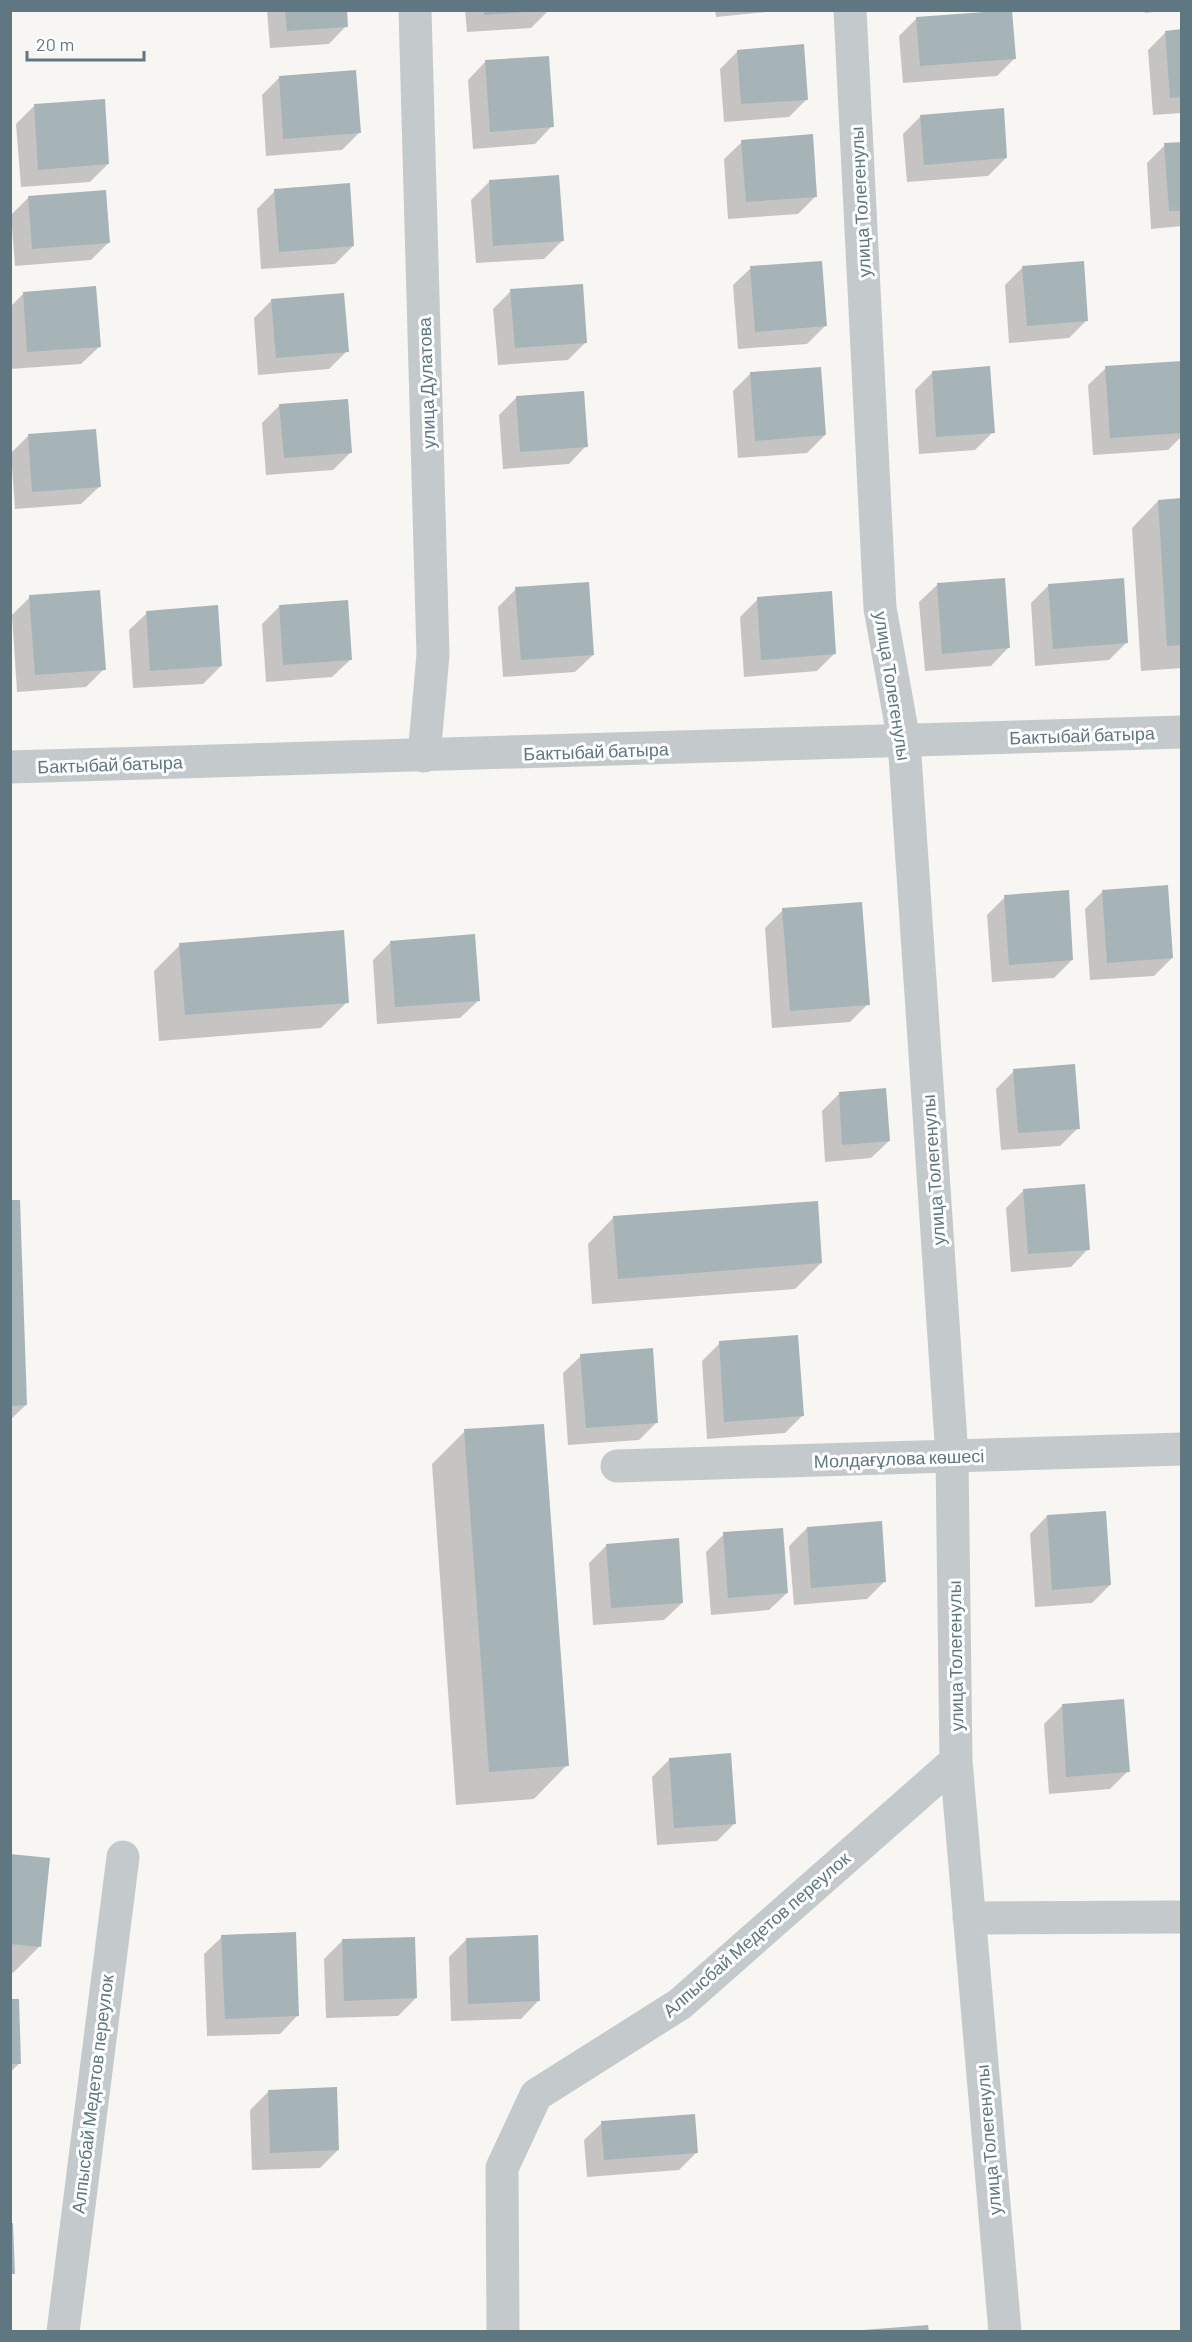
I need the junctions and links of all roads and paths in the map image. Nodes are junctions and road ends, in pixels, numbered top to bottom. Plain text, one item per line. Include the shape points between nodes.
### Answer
1 (415, 10) edge
2 (850, 10) edge
3 (1182, 732) edge
4 (904, 741) junction
5 (424, 756) junction
6 (10, 767) edge
7 (1182, 1449) edge
8 (952, 1457) junction
9 (617, 1466) dead end
10 (956, 1761) junction
11 (123, 1857) dead end
12 (1182, 1917) edge
13 (969, 1918) junction
14 (63, 2331) edge
15 (503, 2331) edge
16 (1005, 2331) edge

1 - 5 street, улица Дулатова via 433,655
2 - 4 street, улица Толегенулы via 880,608
3 - 4 street, Бактыбай батыра
4 - 5 street, Бактыбай батыра
4 - 8 street, улица Толегенулы
5 - 6 street, Бактыбай батыра
7 - 8 street, Молдағұлова көшесі
8 - 9 street, Молдағұлова көшесі
8 - 10 street, улица Толегенулы
10 - 13 street, улица Толегенулы
10 - 15 street, Алпысбай Медетов переулок via 680,2004 536,2095 502,2169
11 - 14 street, Алпысбай Медетов переулок
12 - 13 street
13 - 16 street, улица Толегенулы

